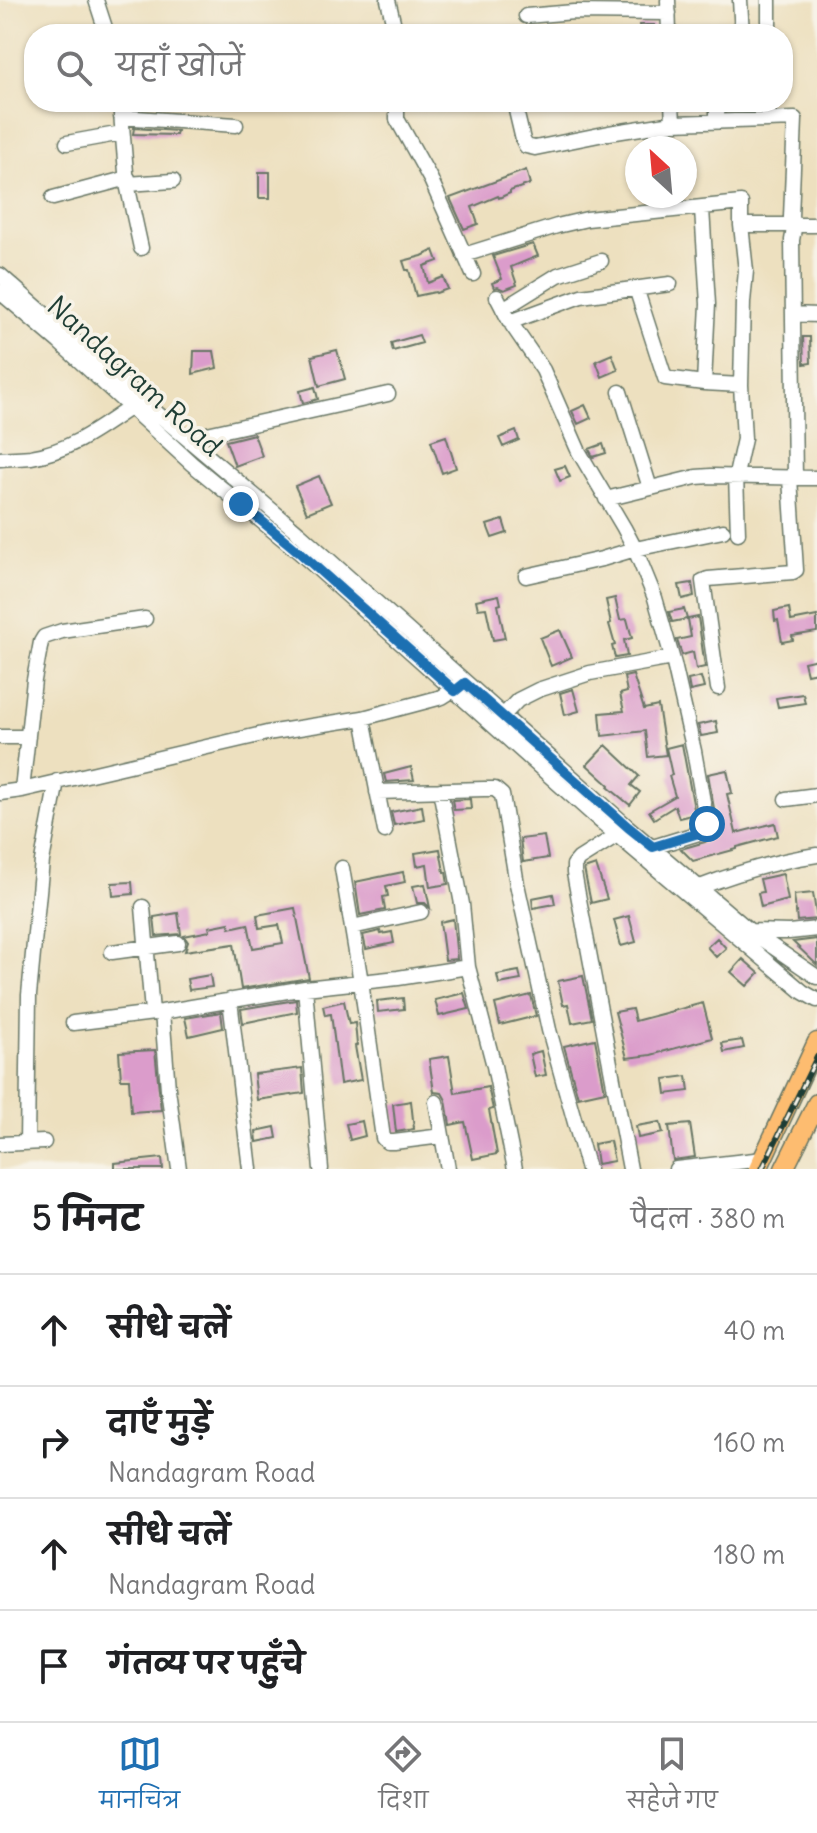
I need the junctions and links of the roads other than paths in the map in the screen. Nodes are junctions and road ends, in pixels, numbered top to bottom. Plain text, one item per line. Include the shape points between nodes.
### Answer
1 (96, 0) edge
2 (388, 0) edge
3 (740, 0) edge
4 (769, 0) edge
5 (668, 7) edge
6 (526, 16) dead end
7 (104, 24) edge
8 (394, 24) edge
9 (741, 24) edge
10 (769, 24) edge
11 (397, 112) edge
12 (516, 112) edge
13 (672, 112) edge
14 (717, 112) edge
15 (768, 112) edge
16 (121, 117) edge
17 (768, 120) junction
18 (717, 121) junction
19 (673, 123) junction
20 (236, 125) dead end
21 (67, 143) dead end
22 (128, 181) junction
23 (173, 181) dead end
24 (53, 198) dead end
25 (702, 209) junction
26 (741, 225) junction
27 (793, 225) junction
28 (817, 225) edge
29 (141, 248) dead end
30 (464, 255) junction
31 (601, 261) dead end
32 (473, 274) dead end
33 (670, 284) dead end
34 (3, 286) edge
35 (636, 288) junction
36 (503, 309) junction
37 (793, 314) junction
38 (817, 315) edge
39 (75, 348) junction
40 (704, 383) junction
41 (741, 385) junction
42 (620, 392) dead end
43 (388, 394) dead end
44 (131, 407) junction
45 (189, 438) junction
46 (0, 459) edge
47 (736, 475) junction
48 (793, 478) junction
49 (817, 478) edge
50 (650, 488) junction
51 (606, 499) junction
52 (249, 501) junction
53 (635, 549) junction
54 (526, 576) dead end
55 (145, 619) dead end
56 (672, 658) junction
57 (460, 687) junction
58 (718, 688) dead end
59 (363, 718) junction
60 (499, 720) junction
61 (0, 737) edge
62 (28, 737) junction
63 (57, 781) junction
64 (22, 790) junction
65 (440, 790) junction
66 (377, 792) junction
67 (0, 793) edge
68 (817, 795) edge
69 (786, 799) dead end
70 (385, 831) dead end
71 (617, 835) junction
72 (653, 847) junction
73 (817, 855) edge
74 (342, 868) dead end
75 (700, 887) junction
76 (143, 907) dead end
77 (421, 912) dead end
78 (352, 927) junction
79 (817, 929) edge
80 (750, 931) junction
81 (178, 943) dead end
82 (146, 948) junction
83 (112, 952) dead end
84 (468, 967) junction
85 (817, 977) edge
86 (361, 982) junction
87 (305, 988) junction
88 (230, 1000) junction
89 (817, 1000) edge
90 (157, 1012) junction
91 (73, 1023) dead end
92 (817, 1042) edge
93 (436, 1102) dead end
94 (817, 1103) edge
95 (442, 1136) junction
96 (44, 1142) dead end
97 (27, 1143) junction
98 (0, 1144) edge
99 (761, 1164) edge
100 (179, 1169) edge
101 (250, 1169) edge
102 (321, 1169) edge
103 (448, 1169) edge
104 (515, 1169) edge
105 (588, 1169) edge
106 (630, 1169) edge
107 (676, 1169) edge
108 (784, 1169) edge

1 - 7 street
2 - 8 street
3 - 9 street
4 - 10 street
5 - 6 street
11 - 30 street
12 - 19 street via 529,148
13 - 19 street
14 - 18 street
15 - 17 street
16 - 20 street
16 - 21 street
16 - 22 street
17 - 18 street
17 - 27 street via 795,119
18 - 19 street
22 - 23 street
22 - 24 street
22 - 29 street
25 - 26 street via 741,203
25 - 30 street via 587,219
25 - 40 street via 708,304
26 - 27 street
26 - 41 street via 746,271
27 - 28 street
27 - 37 street
30 - 32 street
31 - 36 street via 558,275
33 - 35 street
34 - 39 street, Nandagram Road
35 - 36 street
35 - 40 street via 665,378
36 - 51 street via 543,370
37 - 38 street
37 - 48 street
39 - 44 street, Nandagram Road
39 - 45 street, Nandagram Road
40 - 41 street
41 - 47 street via 744,439
42 - 50 street
43 - 45 street
44 - 46 street via 58,450
44 - 52 street, Nandagram Road via 192,464
45 - 52 street, Nandagram Road
47 - 48 street
47 - 50 street via 696,477
47 - 53 street via 731,532
48 - 49 street
48 - 58 street via 796,570 703,581
50 - 51 street
51 - 53 street
52 - 57 street, Nandagram Road
53 - 54 street
53 - 56 street
55 - 62 street via 44,637
56 - 60 street via 590,673 538,690 518,700
56 - 72 street via 707,824 702,832
57 - 59 street via 424,703
57 - 60 street, Nandagram Road
59 - 63 street via 267,733
59 - 66 street
60 - 71 street, Nandagram Road
60 - 72 street, Nandagram Road
61 - 62 street
62 - 64 street
63 - 64 street
63 - 97 street via 42,861 29,995
64 - 67 street
65 - 66 street
65 - 84 street
65 - 105 street via 495,789 502,795 549,1030
66 - 70 street
68 - 69 street
71 - 89 street, Nandagram Road
71 - 106 street via 579,859 574,873
72 - 75 street, Nandagram Road
73 - 75 street via 747,869
74 - 78 street
75 - 80 street, Nandagram Road
76 - 82 street
77 - 78 street
78 - 86 street
79 - 80 street
80 - 85 street, Nandagram Road
81 - 82 street
82 - 83 street
82 - 90 street
84 - 86 street
84 - 104 street
86 - 87 street
86 - 95 street via 383,1138 394,1142
87 - 88 street
87 - 102 street
88 - 90 street
88 - 101 street
90 - 91 street
90 - 100 street
92 - 99 main road
93 - 95 street
94 - 108 main road
95 - 103 street
96 - 97 street
97 - 98 street
99 - 107 street

